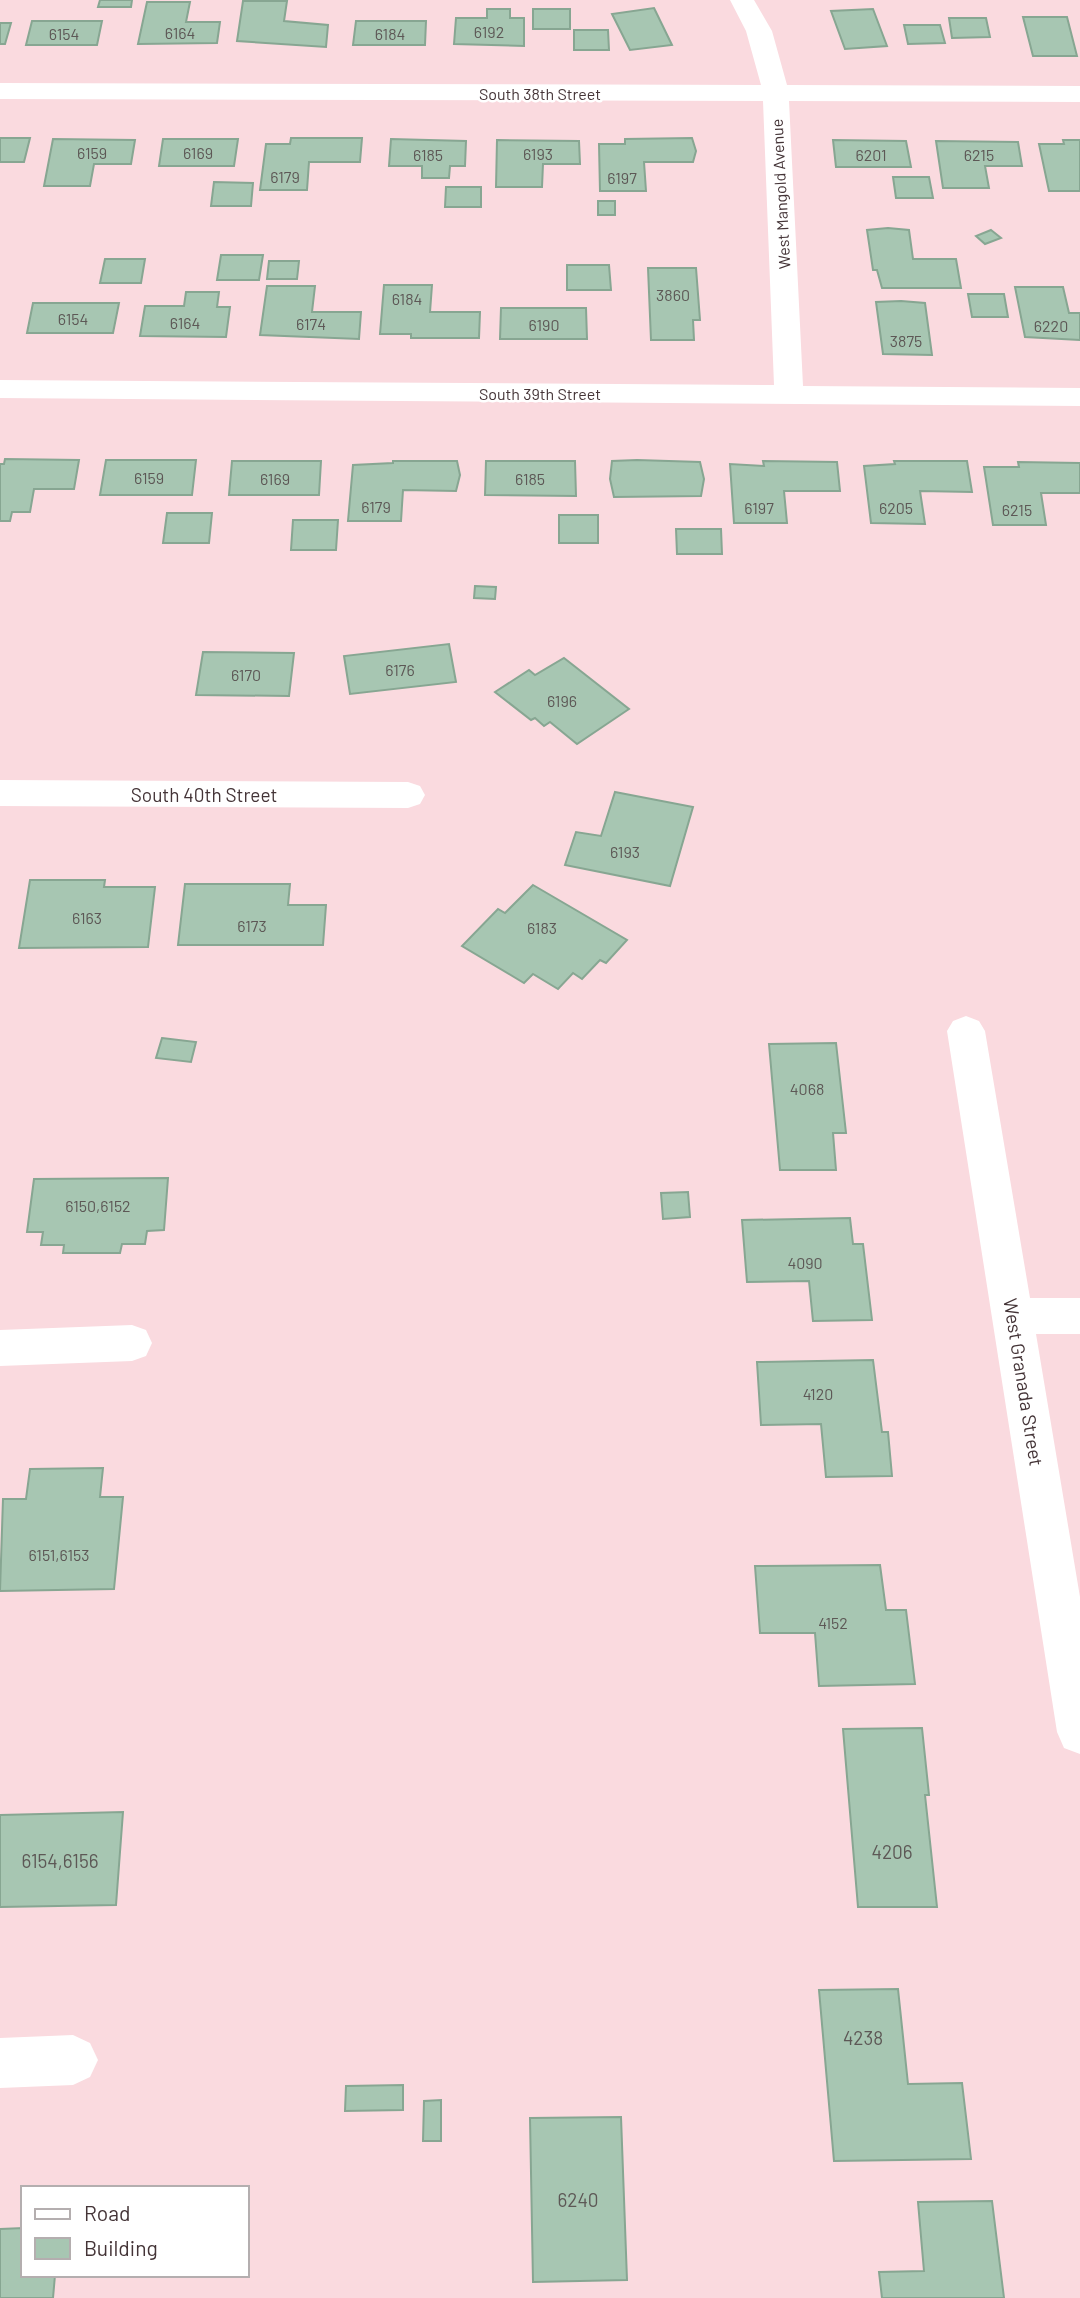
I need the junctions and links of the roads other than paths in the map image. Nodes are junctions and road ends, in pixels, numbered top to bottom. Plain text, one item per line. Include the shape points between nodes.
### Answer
1 (742, 0) edge
2 (0, 91) edge
3 (776, 93) junction
4 (1080, 94) edge
5 (0, 389) edge
6 (789, 395) junction
7 (1080, 397) edge
8 (0, 793) edge
9 (408, 795) dead end
10 (966, 1031) dead end
11 (1013, 1316) junction
12 (1080, 1316) edge
13 (132, 1343) dead end
14 (0, 1348) edge
15 (1080, 1732) edge
16 (73, 2060) dead end
17 (0, 2063) edge

1 - 3 street, West Mangold Avenue via 759,31
2 - 3 street, South 38th Street
3 - 4 street, South 38th Street
3 - 6 street, West Mangold Avenue
5 - 6 street, South 39th Street
6 - 7 street, South 39th Street
8 - 9 street, South 40th Street
10 - 11 street, West Granada Street
11 - 12 street
11 - 15 street, West Granada Street
13 - 14 street
16 - 17 street

